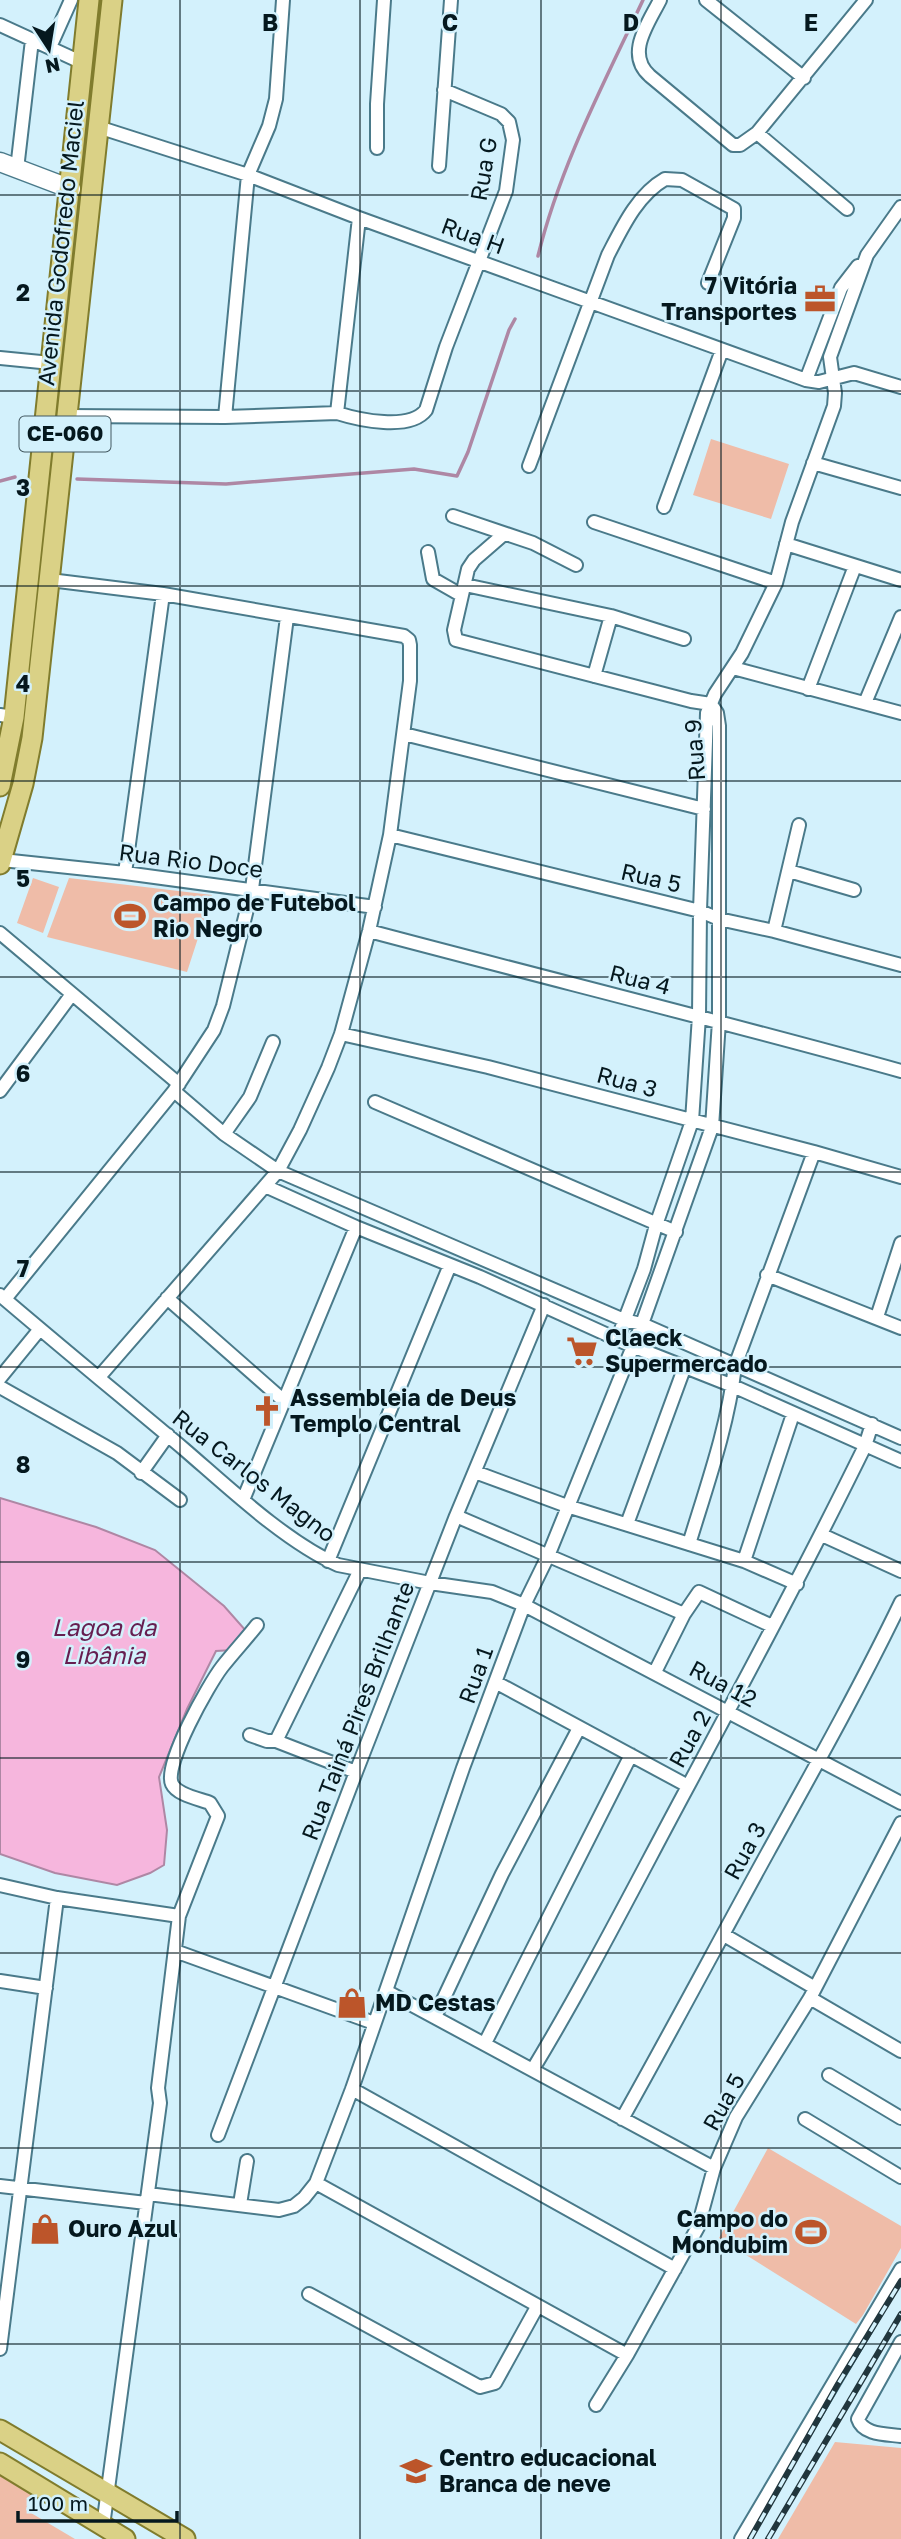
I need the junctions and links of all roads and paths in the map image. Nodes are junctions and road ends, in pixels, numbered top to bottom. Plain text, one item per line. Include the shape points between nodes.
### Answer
1 (71, 0) edge
2 (89, 0) edge
3 (113, 0) edge
4 (284, 0) edge
5 (384, 0) edge
6 (451, 0) edge
7 (660, 0) edge
8 (706, 0) edge
9 (865, 1) edge
10 (0, 25) edge
11 (32, 40) junction
12 (50, 47) junction
13 (83, 62) junction
14 (804, 78) junction
15 (444, 90) junction
16 (98, 127) junction
17 (758, 133) junction
18 (377, 148) dead end
19 (0, 162) edge
20 (439, 166) dead end
21 (17, 169) junction
22 (248, 175) junction
23 (71, 189) junction
24 (901, 207) edge
25 (847, 209) dead end
26 (359, 218) junction
27 (867, 255) junction
28 (480, 260) junction
29 (708, 283) dead end
30 (591, 302) junction
31 (722, 350) junction
32 (0, 358) edge
33 (51, 363) junction
34 (832, 377) junction
35 (806, 380) junction
36 (901, 387) edge
37 (337, 413) junction
38 (66, 416) junction
39 (225, 417) junction
40 (813, 463) junction
41 (529, 466) dead end
42 (901, 488) edge
43 (664, 507) dead end
44 (453, 516) dead end
45 (594, 522) dead end
46 (503, 534) junction
47 (786, 544) junction
48 (428, 552) dead end
49 (576, 565) dead end
50 (855, 566) junction
51 (50, 580) junction
52 (901, 580) edge
53 (776, 583) junction
54 (463, 590) junction
55 (163, 594) junction
56 (611, 616) junction
57 (287, 617) junction
58 (901, 617) edge
59 (684, 639) dead end
60 (733, 668) junction
61 (594, 676) junction
62 (808, 689) junction
63 (715, 696) junction
64 (865, 703) junction
65 (901, 713) edge
66 (7, 716) edge
67 (404, 733) junction
68 (0, 786) edge
69 (704, 808) junction
70 (799, 825) dead end
71 (390, 835) junction
72 (1, 862) edge
73 (789, 871) junction
74 (125, 873) junction
75 (252, 889) junction
76 (854, 890) dead end
77 (375, 907) junction
78 (700, 911) junction
79 (719, 919) junction
80 (774, 930) junction
81 (369, 931) junction
82 (0, 933) edge
83 (901, 965) edge
84 (72, 994) junction
85 (699, 1016) junction
86 (719, 1021) junction
87 (341, 1034) junction
88 (273, 1042) dead end
89 (901, 1071) edge
90 (176, 1087) junction
91 (0, 1091) edge
92 (375, 1102) dead end
93 (692, 1121) junction
94 (712, 1127) junction
95 (225, 1134) junction
96 (814, 1152) junction
97 (278, 1171) junction
98 (901, 1177) edge
99 (265, 1186) junction
100 (656, 1225) junction
101 (356, 1227) junction
102 (676, 1232) junction
103 (901, 1243) edge
104 (450, 1265) junction
105 (767, 1275) junction
106 (529, 1279) junction
107 (523, 1295) junction
108 (3, 1297) edge
109 (167, 1298) junction
110 (544, 1305) junction
111 (877, 1317) junction
112 (624, 1320) junction
113 (642, 1324) junction
114 (901, 1328) edge
115 (40, 1329) junction
116 (617, 1340) junction
117 (632, 1346) junction
118 (685, 1366) junction
119 (735, 1366) junction
120 (99, 1377) junction
121 (0, 1378) edge
122 (733, 1386) junction
123 (0, 1387) edge
124 (284, 1401) junction
125 (793, 1414) junction
126 (872, 1424) junction
127 (168, 1436) junction
128 (901, 1438) edge
129 (865, 1446) junction
130 (901, 1461) edge
131 (475, 1472) junction
132 (141, 1473) junction
133 (180, 1500) dead end
134 (243, 1500) junction
135 (567, 1506) junction
136 (456, 1516) junction
137 (627, 1524) junction
138 (822, 1535) junction
139 (688, 1544) junction
140 (548, 1556) junction
141 (328, 1561) junction
142 (744, 1561) junction
143 (360, 1570) junction
144 (901, 1571) edge
145 (430, 1583) junction
146 (797, 1584) junction
147 (901, 1602) edge
148 (524, 1605) junction
149 (684, 1614) junction
150 (257, 1625) dead end
151 (772, 1626) junction
152 (655, 1672) junction
153 (497, 1682) junction
154 (729, 1711) junction
155 (579, 1728) junction
156 (250, 1735) dead end
157 (276, 1741) junction
158 (631, 1755) junction
159 (821, 1760) junction
160 (356, 1772) junction
161 (688, 1786) junction
162 (901, 1803) edge
163 (901, 1823) edge
164 (0, 1885) edge
165 (57, 1898) junction
166 (180, 1916) junction
167 (724, 1935) junction
168 (175, 1951) junction
169 (0, 1981) edge
170 (276, 1987) junction
171 (46, 1988) junction
172 (386, 1991) junction
173 (813, 1993) junction
174 (435, 2017) junction
175 (374, 2023) junction
176 (485, 2043) junction
177 (901, 2051) edge
178 (533, 2069) junction
179 (829, 2075) dead end
180 (352, 2089) junction
181 (901, 2118) edge
182 (622, 2119) junction
183 (805, 2119) dead end
184 (218, 2136) dead end
185 (247, 2161) dead end
186 (714, 2168) junction
187 (901, 2177) edge
188 (316, 2183) junction
189 (0, 2186) edge
190 (20, 2189) junction
191 (147, 2198) junction
192 (240, 2204) junction
193 (675, 2269) junction
194 (901, 2269) edge
195 (309, 2294) dead end
196 (537, 2307) junction
197 (901, 2342) edge
198 (0, 2349) edge
199 (627, 2355) junction
200 (596, 2405) dead end
201 (0, 2430) edge
202 (901, 2436) edge
203 (0, 2463) edge
204 (107, 2493) junction
205 (103, 2526) junction
206 (125, 2539) edge
207 (185, 2539) edge
208 (741, 2539) edge

1 - 12 street
2 - 13 main road, Avenida Godofredo Maciel / CE-060
3 - 16 main road, Avenida Godofredo Maciel / CE-060
4 - 22 street via 276,99
5 - 18 street
6 - 15 street
7 - 17 street via 637,51 639,64 728,143 740,145
8 - 14 street
9 - 14 street
10 - 11 street
11 - 12 street
11 - 21 street
12 - 13 street
13 - 23 main road, Avenida Godofredo Maciel / CE-060
14 - 17 street
15 - 20 street
15 - 28 street, Rua G via 501,114 513,132 506,191
16 - 22 street, Rua H
16 - 38 main road, Avenida Godofredo Maciel / CE-060
17 - 25 street
19 - 21 street
21 - 23 street
22 - 26 street, Rua H
22 - 39 street
23 - 33 main road, Avenida Godofredo Maciel / CE-060
24 - 27 street
26 - 28 street, Rua H
26 - 37 street
27 - 34 street via 830,357
27 - 35 street via 841,288
28 - 30 street, Rua H
28 - 37 street, Rua G via 421,416 401,422
29 - 30 street via 734,209 682,180 665,179 640,201 622,227
30 - 31 street, Rua H
30 - 41 street
31 - 35 street, Rua H
31 - 43 street
32 - 33 street
33 - 66 main road, Avenida Godofredo Maciel / CE-060
34 - 35 street, Rua H
34 - 36 street, Rua H via 854,373
34 - 40 street via 834,406
37 - 39 street
38 - 39 street
38 - 51 main road, Avenida Godofredo Maciel / CE-060
40 - 42 street
40 - 47 street
44 - 46 street
45 - 53 street
46 - 49 street
46 - 54 street via 470,564
47 - 50 street
47 - 53 street
48 - 54 street via 433,579
50 - 52 street
50 - 62 street
51 - 55 street
51 - 72 main road, Avenida Godofredo Maciel / CE-060 via 32,738
53 - 60 street
54 - 56 street
54 - 61 street via 454,630 454,638 460,642
55 - 57 street
55 - 74 street
56 - 59 street
56 - 61 street
57 - 67 street via 409,640
57 - 75 street
58 - 64 street
60 - 62 street
60 - 63 street
61 - 63 street via 691,701
62 - 64 street
63 - 69 street, Rua 9 via 705,725
63 - 79 street, Rua 9
64 - 65 street
66 - 68 main road, Avenida Godofredo Maciel / CE-060
67 - 69 street
67 - 71 street
69 - 78 street, Rua 9
70 - 73 street
71 - 77 street
71 - 78 street, Rua 5
72 - 74 street, Rua Rio Doce
73 - 76 street
73 - 80 street
74 - 75 street, Rua Rio Doce
75 - 77 street, Rua Rio Doce
75 - 90 street via 214,1030
77 - 81 street
78 - 79 street, Rua 5
78 - 85 street, Rua 9
79 - 80 street, Rua 5
79 - 86 street, Rua 9
80 - 83 street, Rua 5
81 - 85 street, Rua 4
81 - 87 street
82 - 84 street
84 - 90 street
84 - 91 street
85 - 86 street, Rua 4
85 - 93 street, Rua 9
86 - 89 street, Rua 4
86 - 94 street, Rua 9
87 - 93 street, Rua 3
87 - 97 street
88 - 95 street via 250,1097
90 - 95 street
90 - 108 street
92 - 100 street
93 - 94 street, Rua 3
93 - 100 street, Rua 9
94 - 96 street, Rua 3
94 - 102 street, Rua 9
95 - 97 street
96 - 98 street, Rua 3
96 - 105 street
97 - 99 street
97 - 106 street
99 - 101 street
99 - 109 street
100 - 102 street
100 - 112 street, Rua 9
101 - 104 street
101 - 124 street
102 - 113 street, Rua 9
103 - 111 street
104 - 107 street
104 - 141 street
105 - 111 street
105 - 119 street
106 - 107 street
106 - 112 street
107 - 110 street
108 - 115 street, Rua Carlos Magno
109 - 120 street
109 - 124 street
110 - 116 street
110 - 131 street, Rua Tainá Pires Brilhante
111 - 114 street
112 - 113 street
112 - 116 street, Rua 9
113 - 117 street, Rua 9
113 - 119 street
115 - 120 street, Rua Carlos Magno
115 - 121 street
116 - 117 street
117 - 118 street
117 - 135 street, Rua 1
118 - 122 street
118 - 137 street
119 - 122 street
119 - 126 street
120 - 127 street, Rua Carlos Magno
122 - 125 street
122 - 139 street
123 - 132 street via 117,1454
124 - 134 street
125 - 129 street
125 - 142 street
126 - 128 street
126 - 129 street, Rua 2
127 - 132 street
127 - 134 street, Rua Carlos Magno
129 - 130 street
129 - 138 street, Rua 2
131 - 135 street
131 - 136 street, Rua Tainá Pires Brilhante
132 - 133 street
134 - 141 street, Rua Carlos Magno
135 - 137 street
135 - 140 street, Rua 1
136 - 140 street
136 - 145 street, Rua Tainá Pires Brilhante
137 - 139 street
138 - 144 street
138 - 146 street, Rua 2
139 - 142 street
140 - 148 street, Rua 1
140 - 149 street
141 - 143 street, Rua Carlos Magno
142 - 146 street
143 - 145 street, Rua Carlos Magno
143 - 157 street
145 - 148 street, Rua Carlos Magno via 492,1592
145 - 160 street, Rua Tainá Pires Brilhante
146 - 151 street, Rua 2
147 - 159 street, Rua 3
148 - 152 street, Rua 12
148 - 153 street, Rua 1
149 - 151 street via 699,1592
149 - 152 street
150 - 166 street via 202,1699 170,1774 177,1790 210,1802 218,1816
151 - 154 street, Rua 2
152 - 154 street, Rua 12
153 - 155 street
153 - 172 street, Rua 1
154 - 159 street, Rua 12
154 - 161 street, Rua 2
155 - 158 street
155 - 174 street via 502,1874
156 - 157 street
157 - 160 street
158 - 161 street
158 - 176 street
159 - 162 street, Rua 12
159 - 167 street, Rua 3
160 - 170 street, Rua Tainá Pires Brilhante
161 - 178 street, Rua 2
163 - 173 street, Rua 5
164 - 165 street
165 - 166 street
165 - 171 street
166 - 168 street
167 - 173 street
167 - 182 street, Rua 3
168 - 170 street
168 - 191 street
169 - 171 street
170 - 175 street
170 - 184 street, Rua Tainá Pires Brilhante
171 - 190 street
172 - 174 street
172 - 175 street, Rua 1
173 - 177 street
173 - 186 street, Rua 5 via 736,2117
174 - 176 street
175 - 180 street, Rua 1
176 - 178 street
178 - 182 street
179 - 181 street
180 - 188 street, Rua 1
180 - 193 street
182 - 186 street
183 - 187 street
185 - 192 street
186 - 193 street, Rua 5 via 698,2227
188 - 192 street, Rua 1 via 288,2208
188 - 196 street
189 - 190 street
190 - 191 street
190 - 198 street
191 - 192 street
191 - 204 street
193 - 199 street, Rua 5
194 - 208 street
195 - 196 street via 480,2387 495,2383
196 - 199 street
197 - 202 street via 858,2419 866,2430
199 - 200 street, Rua 5
201 - 204 main road
203 - 205 main road
204 - 205 street
204 - 207 main road
205 - 206 main road

